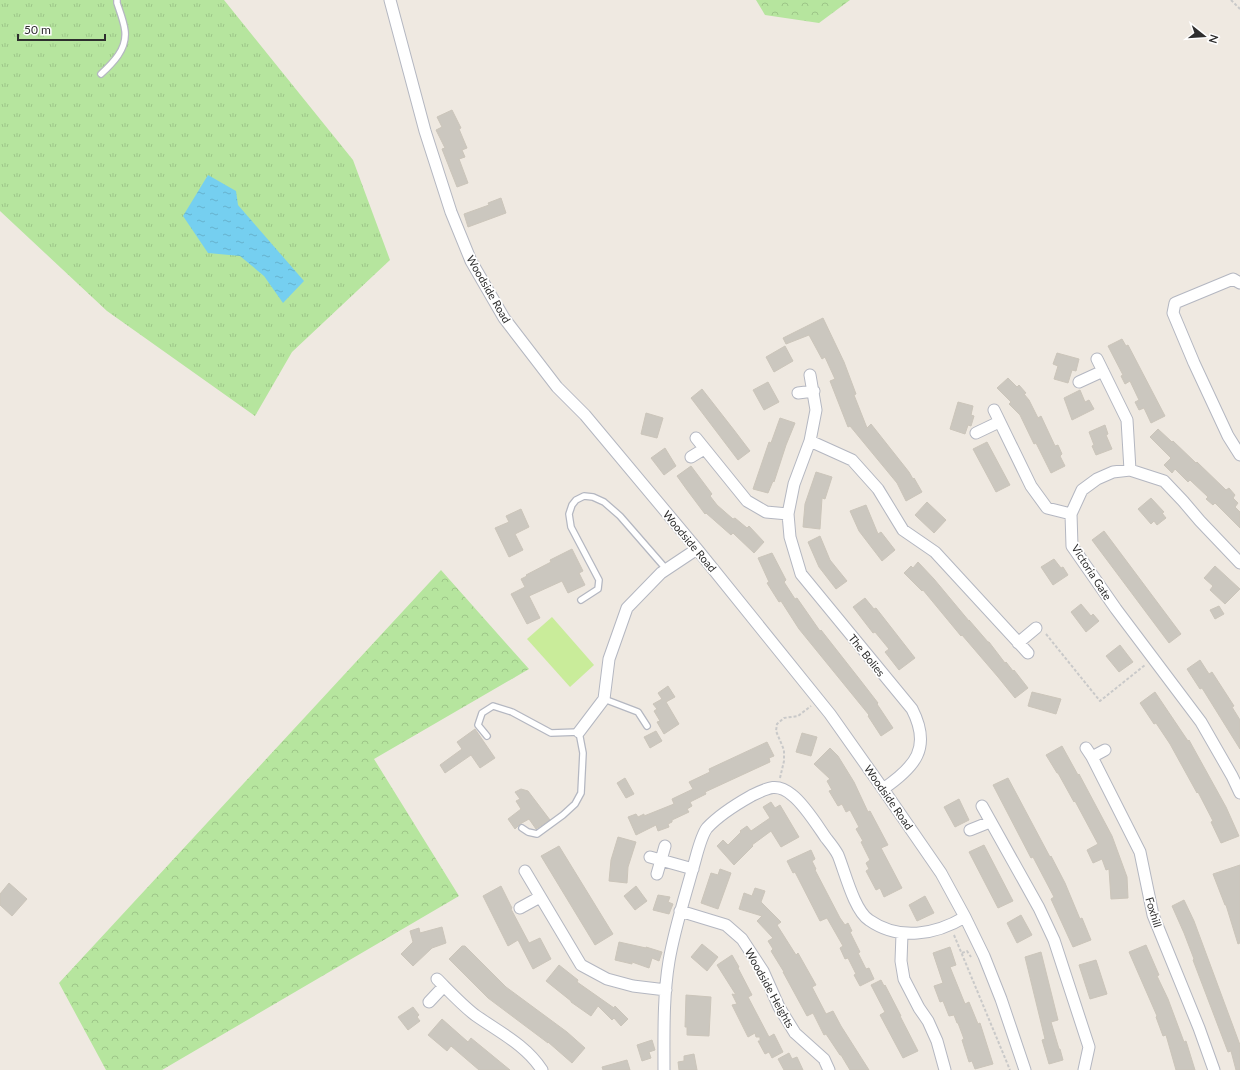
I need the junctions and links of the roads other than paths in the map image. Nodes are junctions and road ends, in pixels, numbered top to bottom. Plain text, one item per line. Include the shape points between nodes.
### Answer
1 (117, 0) edge
2 (390, 0) edge
3 (101, 74) dead end
4 (1240, 283) edge
5 (1097, 359) dead end
6 (1103, 371) junction
7 (810, 375) dead end
8 (1079, 382) dead end
9 (814, 391) junction
10 (798, 393) dead end
11 (994, 410) dead end
12 (999, 422) junction
13 (976, 433) dead end
14 (696, 438) dead end
15 (810, 441) junction
16 (704, 449) junction
17 (1240, 455) edge
18 (691, 457) dead end
19 (1130, 470) junction
20 (788, 514) junction
21 (1071, 514) junction
22 (697, 549) junction
23 (1240, 563) edge
24 (667, 570) junction
25 (581, 600) dead end
26 (1036, 628) road end
27 (1018, 643) junction
28 (1028, 653) dead end
29 (604, 699) junction
30 (647, 726) dead end
31 (579, 732) junction
32 (487, 736) dead end
33 (1105, 750) dead end
34 (883, 789) junction
35 (1240, 793) edge
36 (982, 806) dead end
37 (990, 822) junction
38 (522, 828) dead end
39 (970, 830) dead end
40 (665, 846) dead end
41 (656, 858) junction
42 (693, 869) junction
43 (525, 871) dead end
44 (658, 874) dead end
45 (540, 897) junction
46 (520, 908) dead end
47 (680, 911) junction
48 (965, 917) junction
49 (902, 934) junction
50 (666, 990) junction
51 (429, 1002) dead end
52 (542, 1070) edge
53 (664, 1070) edge
54 (829, 1070) edge
55 (945, 1070) edge
56 (1025, 1070) edge
57 (1084, 1070) edge
58 (1214, 1070) edge

1 - 3 lane via 125,31 123,48
2 - 22 street, Woodside Road via 425,131 451,212 471,261 504,318 557,387 585,416
4 - 17 street via 1234,279 1175,303 1173,313 1228,436
5 - 6 street
6 - 8 street
6 - 19 street via 1127,420
7 - 9 street, The Bolies
9 - 10 street
9 - 15 street, The Bolies via 816,410
11 - 12 street
12 - 13 street
12 - 21 street via 1032,486 1047,508
14 - 16 street
15 - 20 street, The Bolies via 794,484
15 - 27 street via 852,460 878,489 903,530 935,552
16 - 18 street
16 - 20 street via 746,501 766,512
19 - 21 street, Victoria Gate via 1113,472 1096,479 1082,490
19 - 23 street, Victoria Gate via 1164,481
20 - 34 street, The Bolies via 790,537 801,574 912,710 918,722 921,748 912,765
21 - 35 street, Victoria Gate via 1072,546 1201,722
22 - 24 street
22 - 34 street, Woodside Road via 818,700
24 - 25 lane via 620,516 604,502 584,496 572,505 569,514 571,527 599,580 598,589
24 - 29 street via 627,608 609,659
26 - 27 street
27 - 28 street
29 - 30 lane via 638,712
29 - 31 street
31 - 32 lane via 551,733 512,712 493,706 482,713 478,725
31 - 38 lane via 583,753 581,793 575,804 538,834
33 - 58 street, Foxhill via 1089,753 1140,852 1153,915
34 - 48 street, Woodside Road via 941,873
36 - 37 street
37 - 39 street
37 - 57 street via 1039,908 1054,940 1089,1047
40 - 41 street
41 - 42 street
41 - 44 street
42 - 47 street
42 - 49 street via 706,829 733,806 769,787 778,787 792,795 812,817 837,854 859,908 867,919 886,930
43 - 45 street
45 - 46 street
45 - 50 street via 581,965 607,979 633,986
47 - 50 street via 669,961
47 - 54 street, Woodside Heights via 726,925 742,939 763,971 778,1006 795,1033 824,1059
48 - 49 street via 938,929
48 - 56 street, Woodside Road via 1001,999
49 - 55 street via 901,961 904,978 937,1041
50 - 53 street
51 - 52 street via 440,983 474,1014 519,1046

